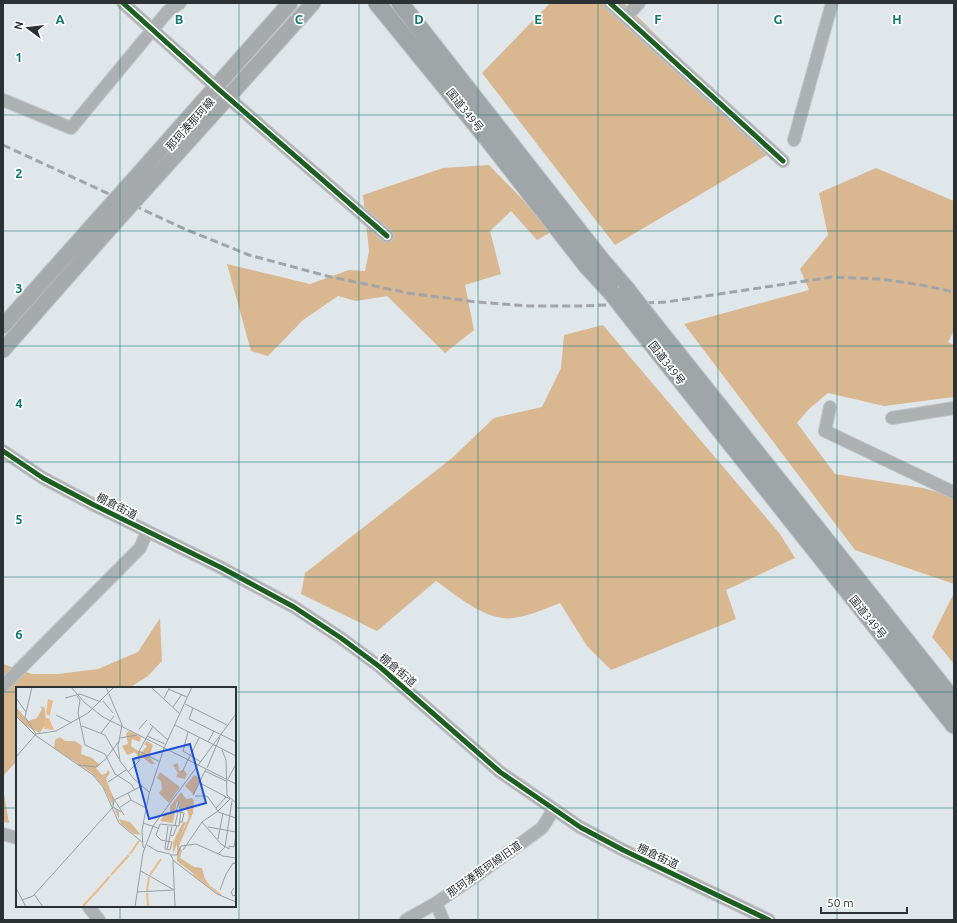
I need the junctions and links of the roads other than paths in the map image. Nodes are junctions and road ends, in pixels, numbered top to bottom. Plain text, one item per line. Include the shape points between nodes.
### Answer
1 (123, 3) edge
2 (180, 3) edge
3 (290, 3) edge
4 (313, 3) edge
5 (377, 3) edge
6 (400, 3) edge
7 (610, 3) edge
8 (639, 3) edge
9 (832, 3) edge
10 (626, 17) junction
11 (153, 30) junction
12 (222, 92) junction
13 (3, 100) edge
14 (794, 140) dead end
15 (784, 161) dead end
16 (141, 183) junction
17 (386, 236) dead end
18 (619, 291) junction
19 (641, 318) junction
20 (3, 326) edge
21 (3, 350) edge
22 (830, 407) dead end
23 (954, 408) edge
24 (892, 418) dead end
25 (3, 451) edge
26 (954, 491) edge
27 (147, 532) junction
28 (3, 686) edge
29 (954, 701) edge
30 (954, 725) edge
31 (554, 809) junction
32 (3, 834) edge
33 (16, 838) edge
34 (436, 903) junction
35 (89, 907) edge
36 (99, 920) edge
37 (406, 920) edge
38 (443, 920) edge
39 (769, 920) edge

1 - 11 street
2 - 11 street via 168,11
3 - 12 main road, 那珂湊那珂線
4 - 12 main road, 那珂湊那珂線
5 - 18 highway, 国道349号 via 488,138 587,266
6 - 18 highway, 国道349号 via 602,261
7 - 10 street
8 - 10 street
9 - 14 street
10 - 15 street
11 - 12 street
11 - 13 street via 71,128
12 - 16 main road, 那珂湊那珂線
12 - 17 street
16 - 20 main road, 那珂湊那珂線, bridge via 100,217
16 - 21 main road, 那珂湊那珂線, bridge via 111,227
18 - 19 highway, 国道349号, bridge
19 - 29 highway, 国道349号
19 - 30 highway, 国道349号
22 - 26 street via 825,431
23 - 24 street
25 - 27 street, 棚倉街道 via 43,478
27 - 28 street via 140,548
27 - 31 street, 棚倉街道 via 222,568 294,607 341,638 380,667 500,772
31 - 34 street, 那珂湊那珂線旧道 via 542,828
31 - 39 street, 棚倉街道 via 622,850
32 - 33 street
34 - 37 street, 那珂湊那珂線旧道
34 - 38 street
35 - 36 street

